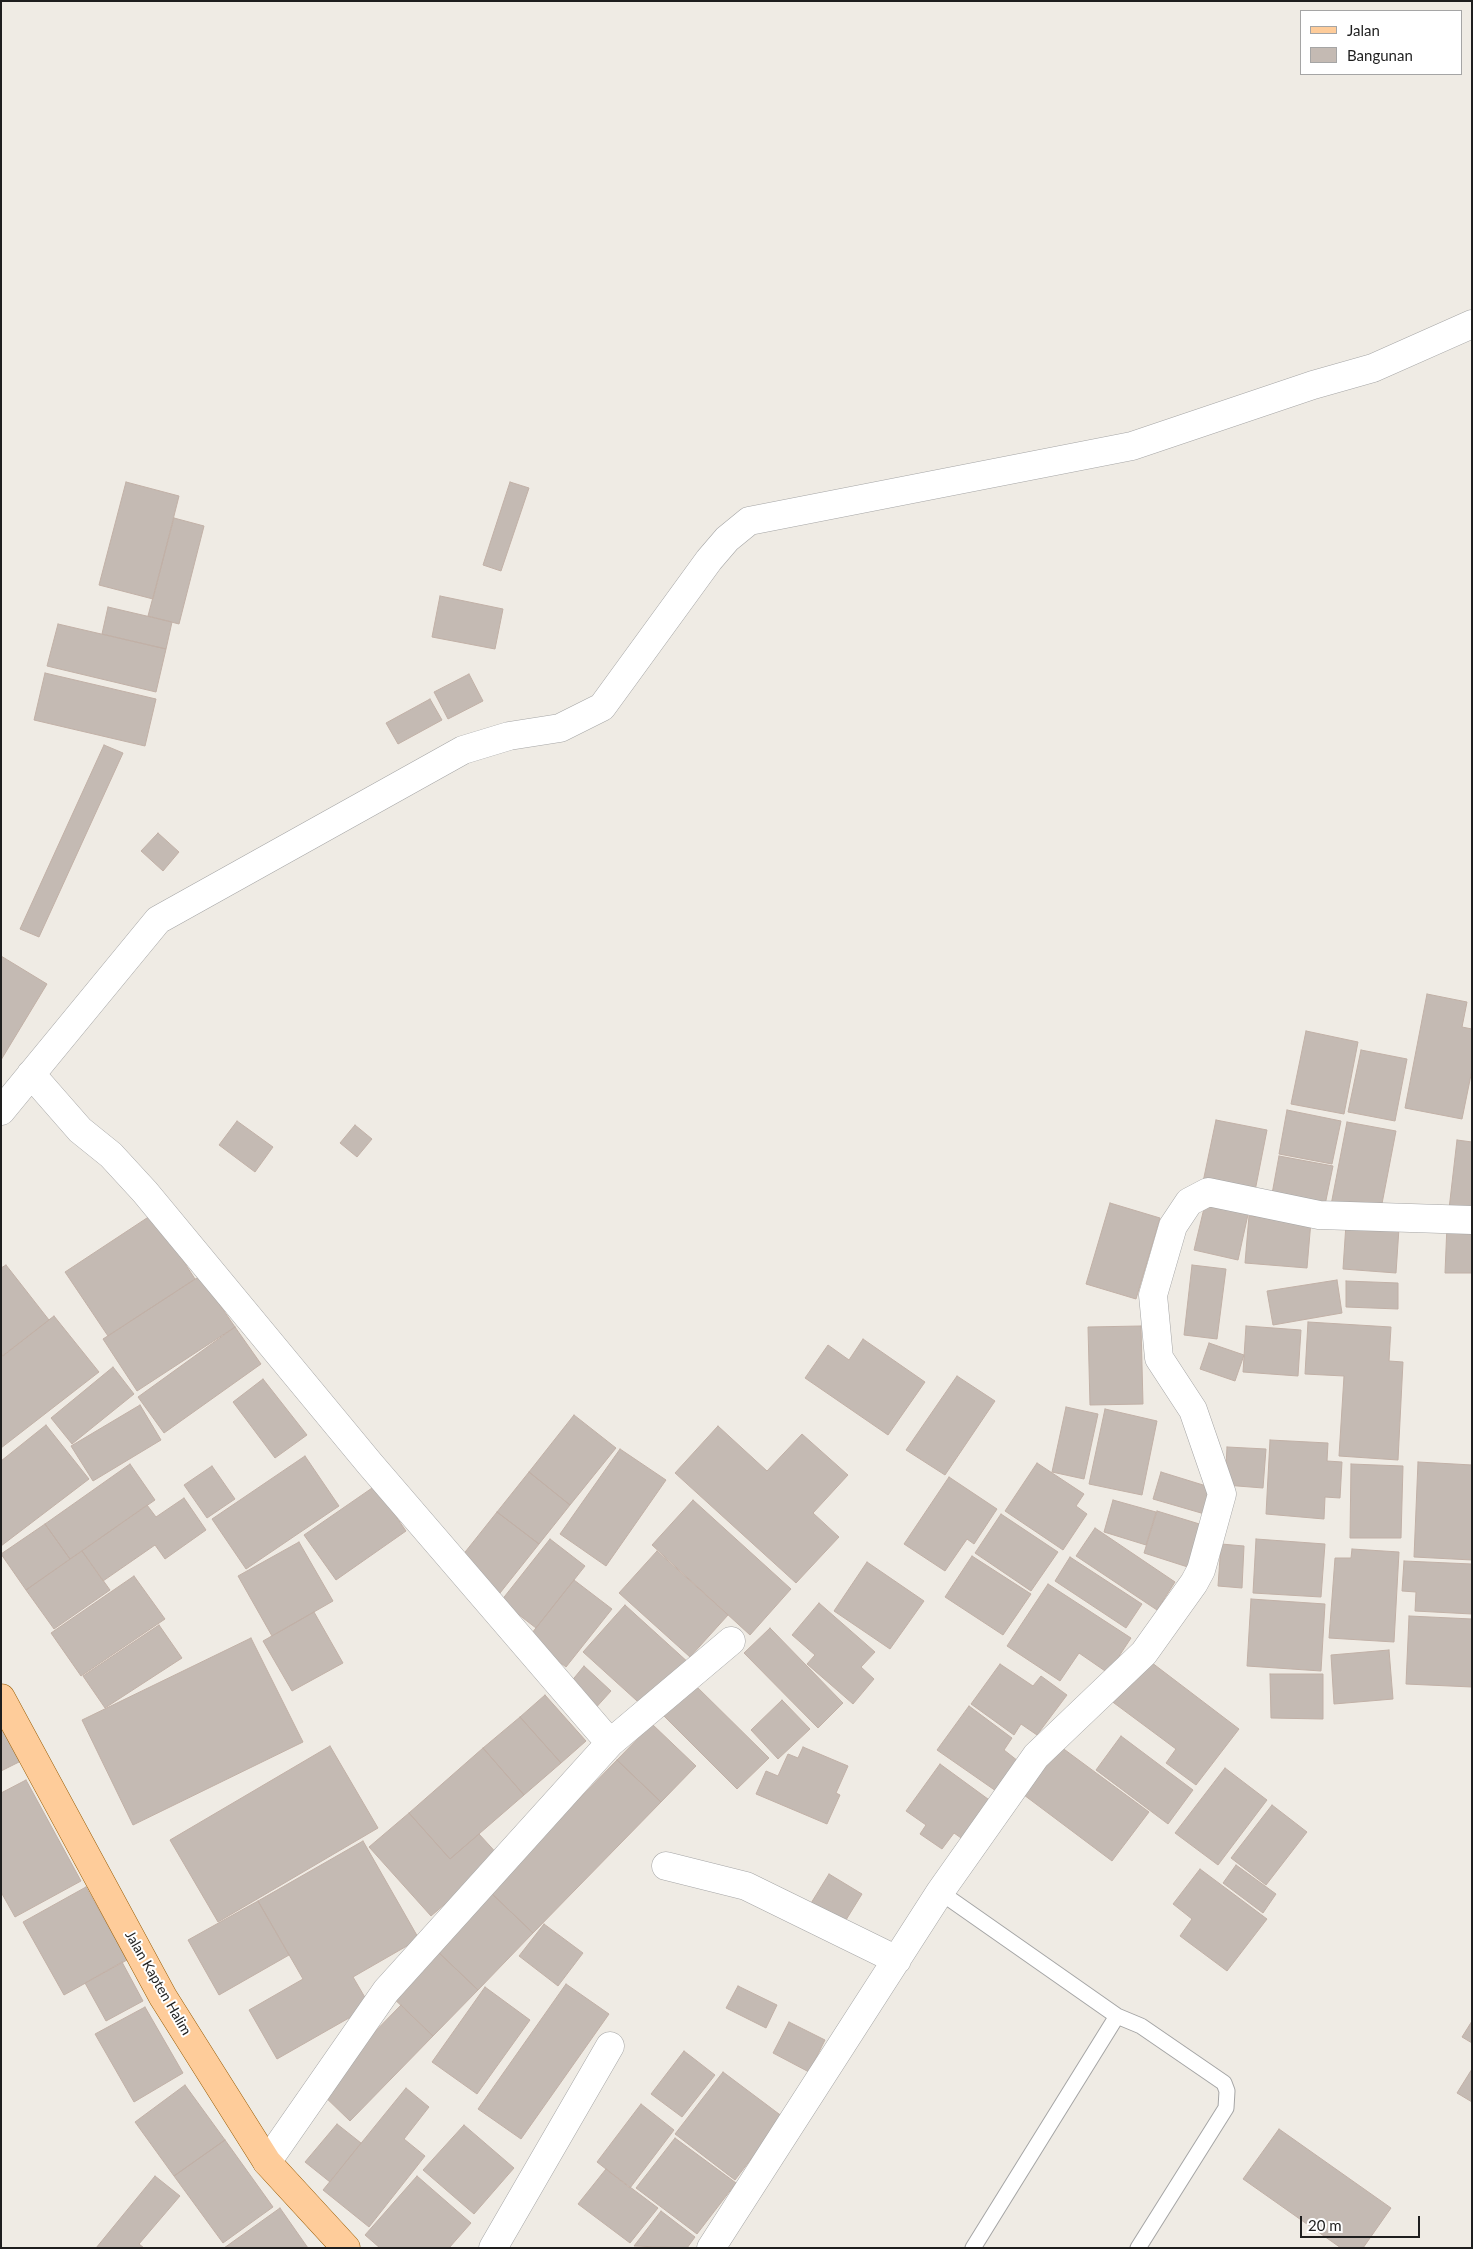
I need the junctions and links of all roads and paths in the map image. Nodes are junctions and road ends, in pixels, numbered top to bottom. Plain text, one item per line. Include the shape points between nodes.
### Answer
1 (1472, 324) edge
2 (31, 1074) junction
3 (1, 1111) edge
4 (1472, 1220) edge
5 (731, 1641) dead end
6 (1, 1698) edge
7 (610, 1743) junction
8 (666, 1866) dead end
9 (940, 1892) junction
10 (897, 1960) junction
11 (1117, 2016) junction
12 (610, 2046) dead end
13 (267, 2162) junction
14 (346, 2248) edge
15 (493, 2248) edge
16 (711, 2248) edge
17 (973, 2248) edge
18 (1138, 2248) edge

1 - 2 street via 1373,368 1132,446 749,522 726,539 709,560 602,707 560,728 509,736 463,750 158,920
2 - 3 street
2 - 7 street via 80,1130 111,1155 145,1192 370,1464
4 - 9 street via 1319,1214 1208,1192 1189,1202 1173,1226 1153,1295 1159,1358 1193,1410 1222,1494 1201,1570 1144,1653 1036,1756
5 - 7 street
6 - 13 main road, Jalan Kapten Halim via 163,1997
7 - 13 street via 386,1991
8 - 10 street via 746,1886
9 - 10 street
9 - 11 lane
10 - 16 street
11 - 17 lane
11 - 18 lane via 1141,2026 1224,2084 1227,2091 1226,2108
12 - 15 street
13 - 14 main road, Jalan Kapten Halim

